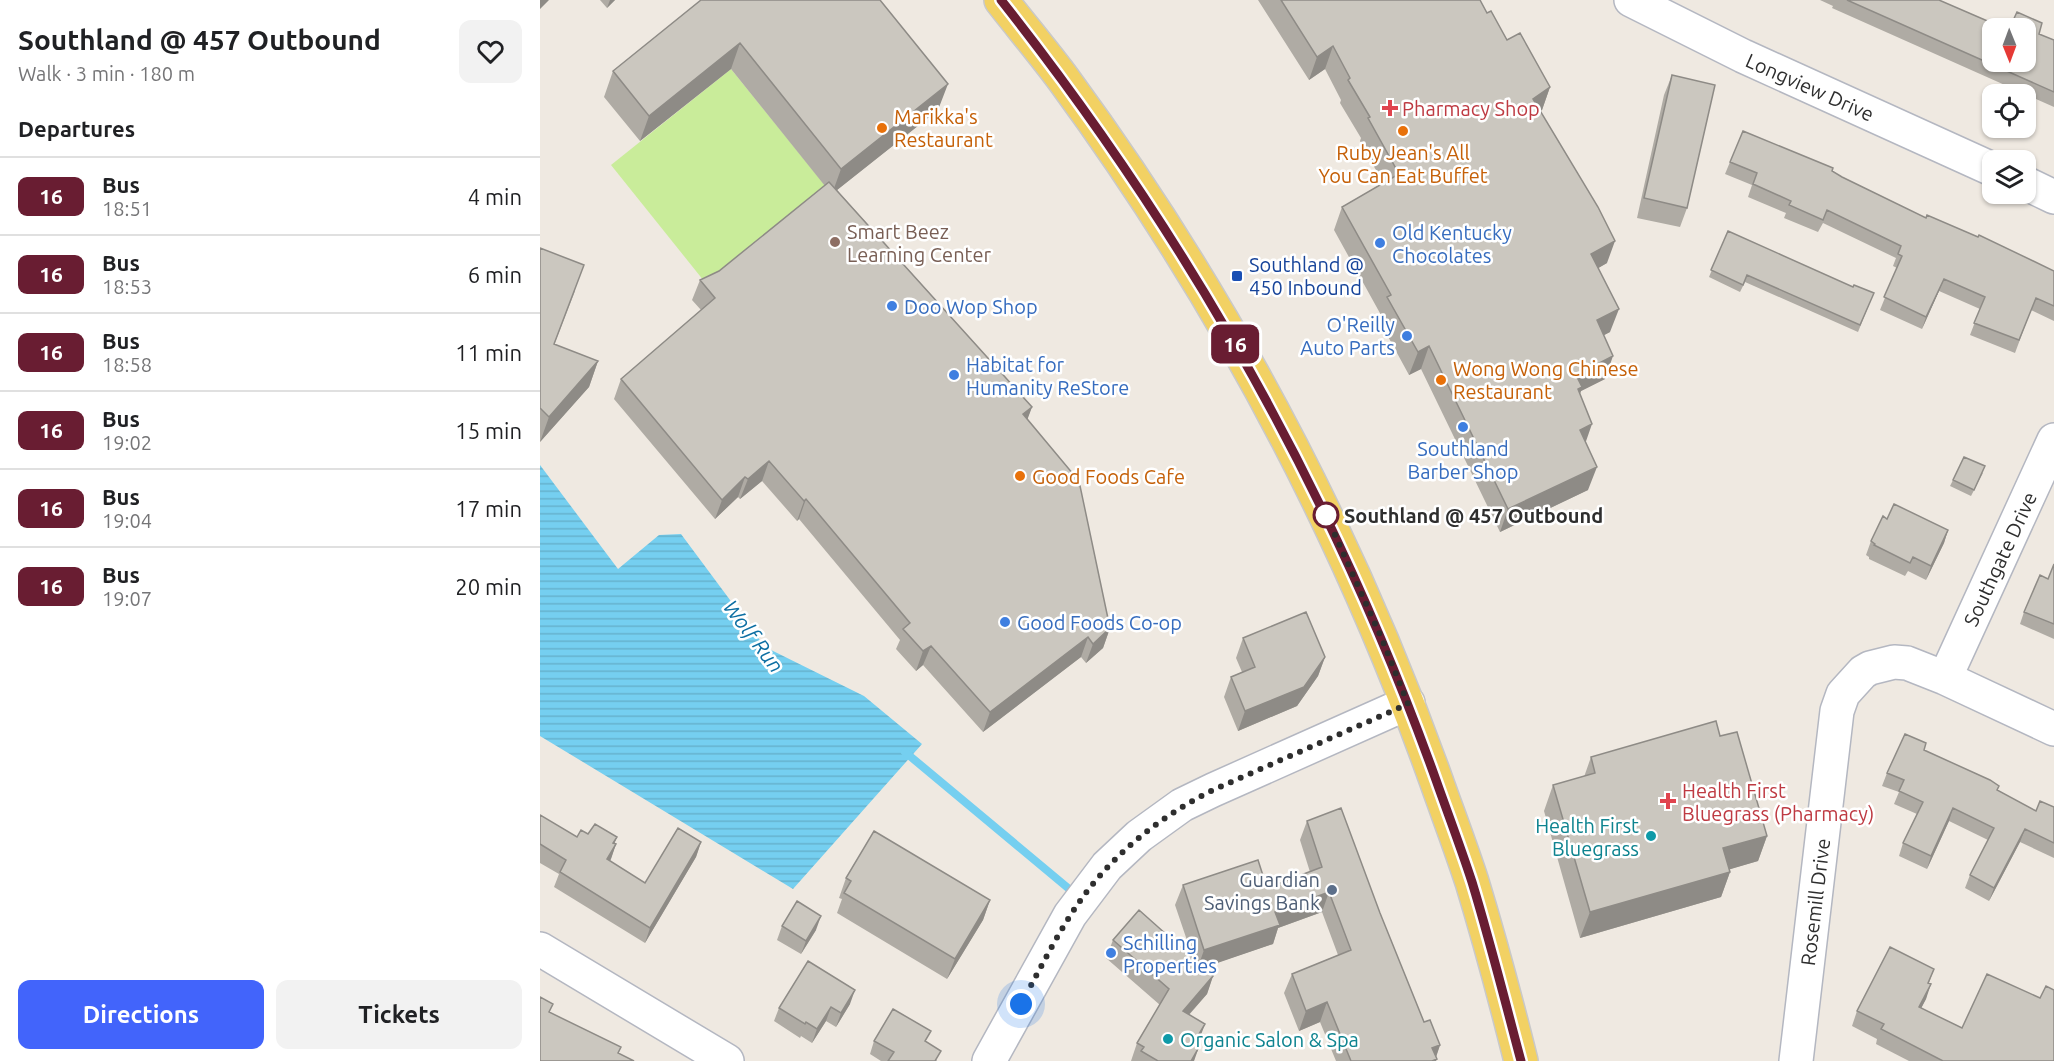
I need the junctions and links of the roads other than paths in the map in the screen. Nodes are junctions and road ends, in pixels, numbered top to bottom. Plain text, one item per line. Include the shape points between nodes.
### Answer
1 (1001, 0) edge
2 (1631, 0) edge
3 (1982, 165) edge
4 (2036, 188) edge
5 (2054, 196) edge
6 (2054, 440) edge
7 (1945, 678) junction
8 (1408, 704) junction
9 (2054, 729) edge
10 (540, 949) edge
11 (728, 1061) edge
12 (989, 1061) edge
13 (1521, 1061) edge
14 (1796, 1061) edge

1 - 8 main road via 1142,192 1259,384 1324,512
2 - 3 street, Longview Drive via 1743,57
4 - 5 street
6 - 7 street, Southgate Drive
7 - 9 street, Rosemill Drive
7 - 14 street, Rosemill Drive via 1894,662 1863,672 1843,694 1837,711
8 - 12 street via 1182,805 1139,836 1107,866 1070,915
8 - 13 main road via 1472,882
10 - 11 street

